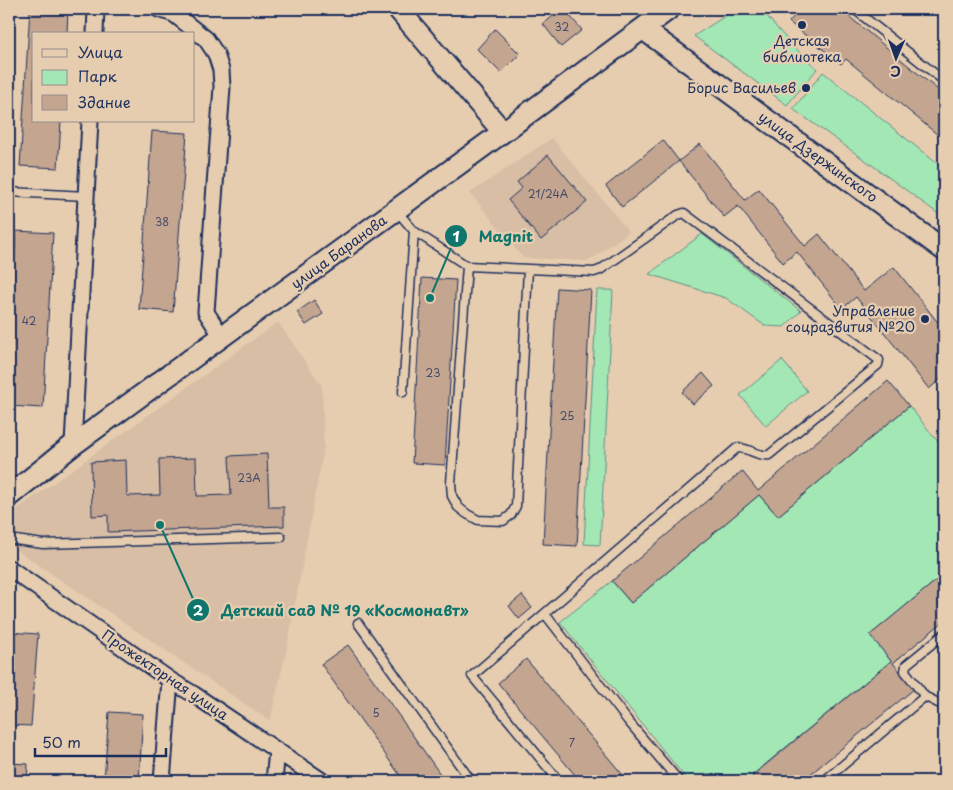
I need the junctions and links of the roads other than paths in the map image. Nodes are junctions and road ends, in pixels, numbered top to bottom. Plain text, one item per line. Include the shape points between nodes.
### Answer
1 (96, 9) edge
2 (158, 9) edge
3 (398, 9) edge
4 (670, 9) edge
5 (854, 9) edge
6 (869, 9) edge
7 (174, 12) edge
8 (861, 14) junction
9 (643, 29) junction
10 (95, 32) edge
11 (670, 49) junction
12 (944, 81) edge
13 (90, 122) edge
14 (503, 132) junction
15 (9, 192) edge
16 (86, 196) junction
17 (396, 210) junction
18 (414, 231) junction
19 (944, 250) edge
20 (467, 266) junction
21 (528, 269) junction
22 (222, 337) junction
23 (403, 392) dead end
24 (73, 445) junction
25 (9, 496) edge
26 (281, 537) dead end
27 (9, 539) edge
28 (9, 568) edge
29 (545, 614) junction
30 (358, 623) dead end
31 (944, 634) edge
32 (170, 680) junction
33 (924, 696) junction
34 (944, 706) edge
35 (277, 751) junction
36 (162, 781) edge
37 (274, 781) edge
38 (322, 781) edge
39 (468, 781) edge
40 (559, 781) edge
41 (678, 781) edge
42 (824, 781) edge

1 - 10 street
2 - 7 street
3 - 14 street
4 - 9 street, улица Баранова
4 - 11 street via 663,37
5 - 8 lane
6 - 8 lane
7 - 22 street via 206,39 221,70 206,312
8 - 12 lane
9 - 11 street, улица Дзержинского
9 - 14 street, улица Баранова
11 - 19 street, улица Дзержинского
13 - 16 street
14 - 17 street, улица Баранова
15 - 16 lane
16 - 24 street
17 - 18 lane
17 - 22 street, улица Баранова
18 - 20 lane
18 - 23 lane
20 - 21 lane
20 - 21 lane via 451,484 452,496 458,507 478,520 503,521 516,506
21 - 29 lane via 597,271 684,213 878,358 879,362 769,455 737,448
22 - 24 street, улица Баранова
24 - 25 street, улица Баранова
26 - 27 lane via 43,544
28 - 32 street, Прожекторная улица
29 - 40 lane via 472,676
29 - 41 lane
30 - 39 lane via 470,778
31 - 33 lane via 905,668
32 - 35 street, Прожекторная улица
32 - 36 street
33 - 34 lane
33 - 42 lane
35 - 37 street
35 - 38 street, Прожекторная улица

